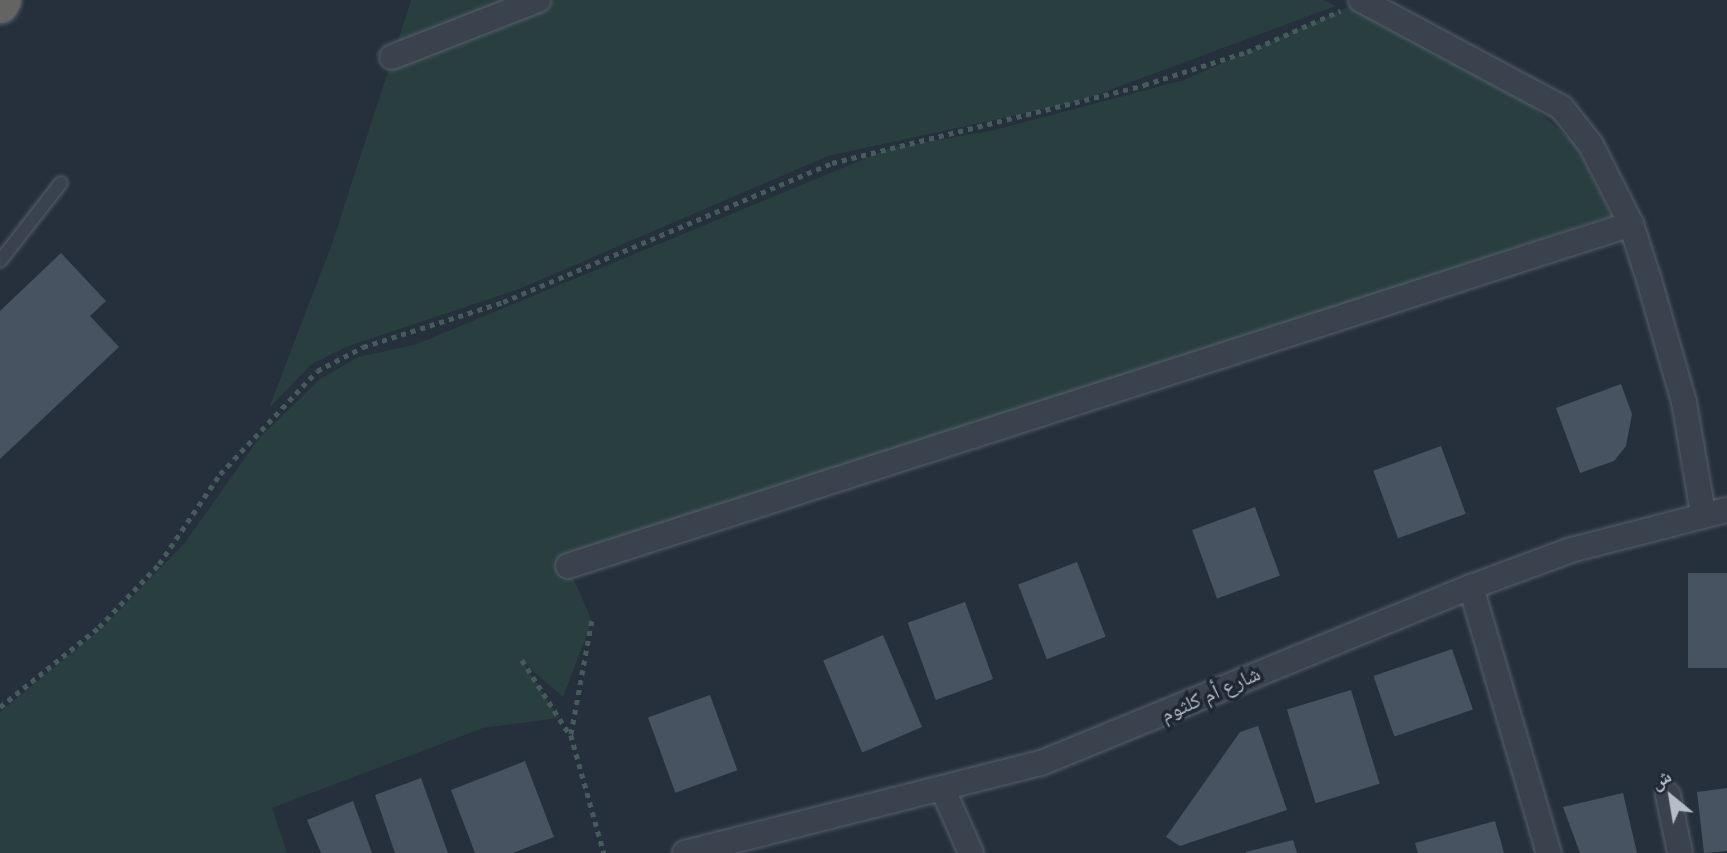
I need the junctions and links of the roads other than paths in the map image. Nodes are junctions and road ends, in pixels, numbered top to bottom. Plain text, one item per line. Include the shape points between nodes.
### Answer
1 (538, 0) edge
2 (1362, 1) edge
3 (392, 57) dead end
4 (61, 183) dead end
5 (1631, 224) junction
6 (0, 261) edge
7 (1727, 510) edge
8 (1703, 513) junction
9 (568, 566) dead end
10 (1471, 587) junction
11 (944, 792) junction
12 (1668, 795) dead end
13 (685, 853) edge
14 (971, 853) edge
15 (1549, 853) edge
16 (1680, 853) edge

1 - 3 street
2 - 5 street via 1562,108 1591,145
4 - 6 lane
5 - 8 street via 1684,402
5 - 9 street
7 - 8 street, شارع أم كلثوم
8 - 10 street, شارع أم كلثوم
10 - 11 street, شارع أم كلثوم via 1343,635 1110,738
10 - 15 street
11 - 13 street, شارع أم كلثوم
11 - 14 street
12 - 16 street

